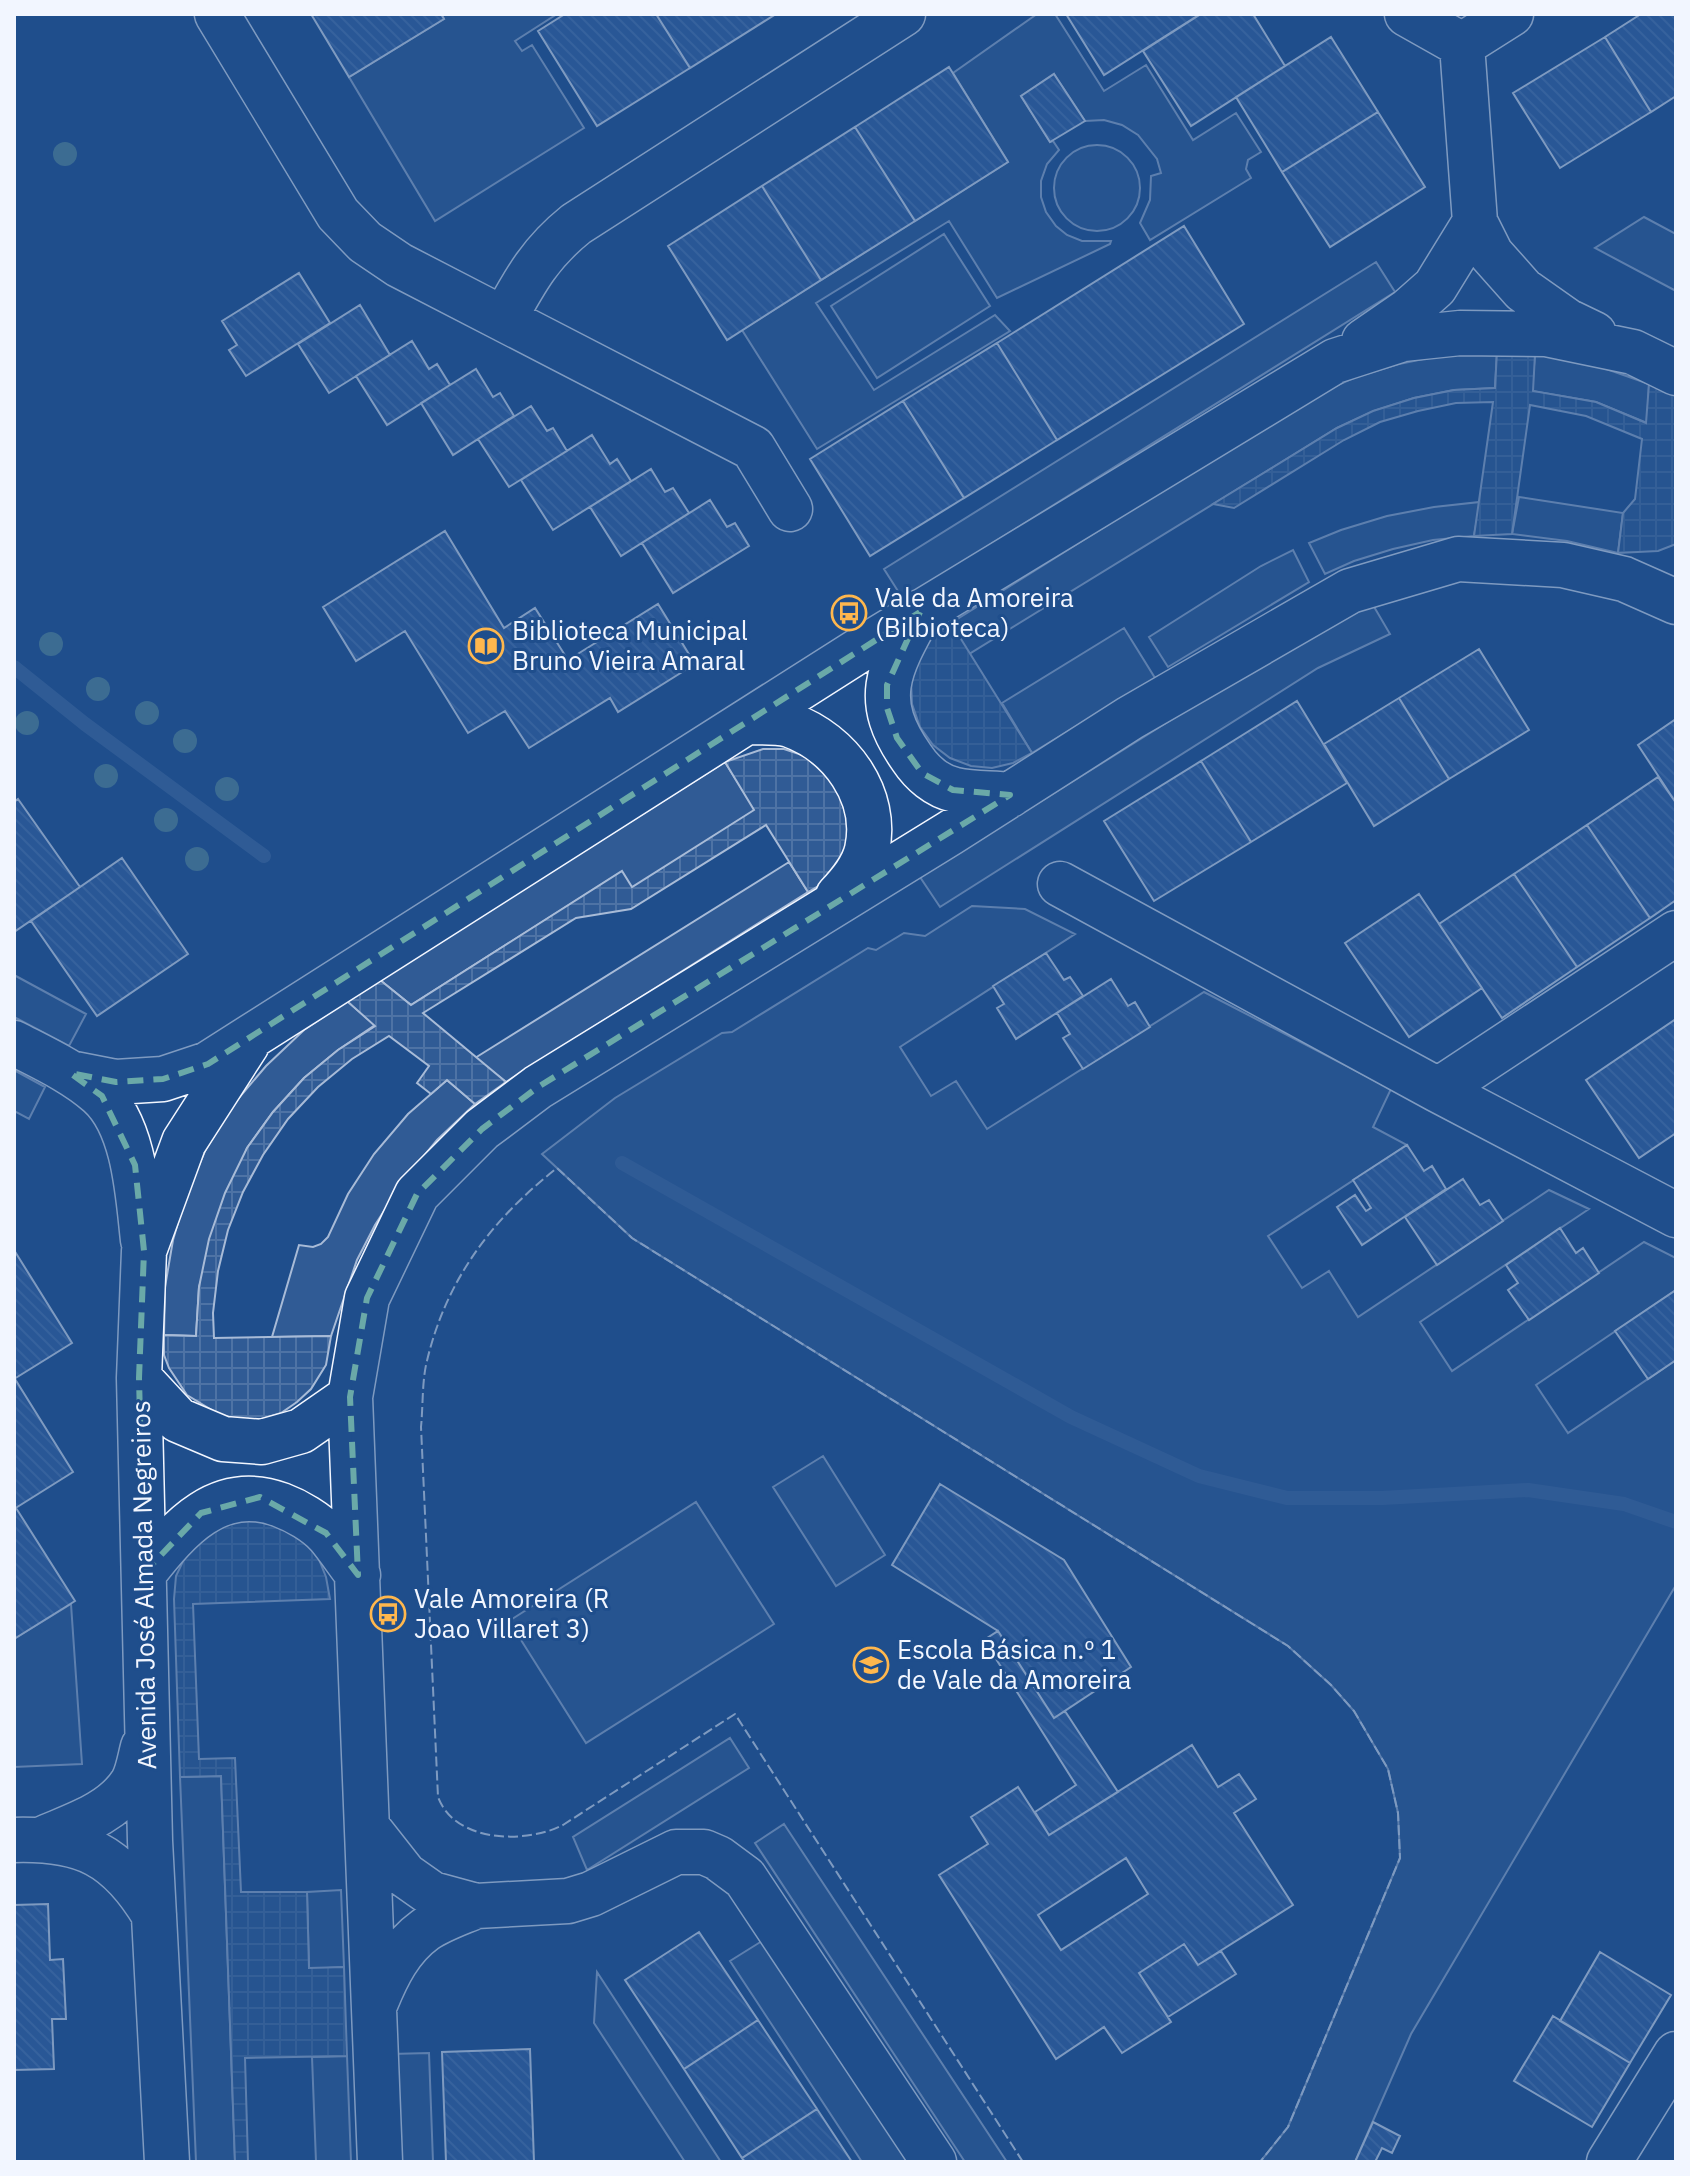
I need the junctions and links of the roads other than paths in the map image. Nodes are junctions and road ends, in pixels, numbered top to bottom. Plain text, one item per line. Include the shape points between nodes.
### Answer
1 (217, 14) edge
2 (903, 14) edge
3 (1407, 14) edge
4 (1511, 14) edge
5 (1462, 45) junction
6 (1475, 222) junction
7 (504, 319) junction
8 (1633, 352) junction
9 (1335, 361) junction
10 (1676, 373) edge
11 (790, 509) dead end
12 (1676, 575) edge
13 (1624, 579) junction
14 (1676, 602) edge
15 (920, 612) junction
16 (747, 722) junction
17 (1010, 795) junction
18 (1060, 884) dead end
19 (826, 910) junction
20 (1676, 933) edge
21 (253, 1035) junction
22 (14, 1043) edge
23 (70, 1073) junction
24 (1438, 1090) junction
25 (1673, 1210) edge
26 (144, 1251) junction
27 (139, 1378) junction
28 (350, 1397) junction
29 (144, 1573) junction
30 (358, 1575) junction
31 (147, 1731) junction
32 (368, 1828) junction
33 (28, 1839) edge
34 (476, 1906) junction
35 (154, 1915) junction
36 (375, 2004) junction
37 (1676, 2054) edge
38 (167, 2162) edge
39 (380, 2162) edge
40 (934, 2162) edge
41 (1609, 2162) edge

1 - 7 street via 338,214 365,242 399,265
2 - 7 street via 576,224 552,243
3 - 5 street
4 - 5 street
5 - 6 street
6 - 8 street via 1491,254 1523,290 1567,321
6 - 9 street via 1435,287
7 - 11 street via 753,448
8 - 9 street via 1546,334 1460,333 1403,339
8 - 10 street
9 - 15 street
12 - 13 street via 1668,580
13 - 14 street
13 - 17 street via 1563,565 1458,559 1350,591 1130,718
15 - 16 street
15 - 17 street via 887,685 887,708 897,738 922,773 953,790
16 - 19 street via 787,724 812,735 839,755 868,806 867,850 854,879
16 - 21 street
17 - 19 street
18 - 24 street
19 - 28 street via 538,1087 482,1129 417,1194 367,1298
20 - 24 street
21 - 23 street via 208,1064 163,1079 116,1082
21 - 26 street, Avenida José Almada Negreiros via 184,1142
22 - 23 street
23 - 26 street via 102,1096 122,1128 135,1165
24 - 25 street
26 - 27 street, Avenida José Almada Negreiros
27 - 28 street via 178,1420 223,1439 262,1442 301,1431
27 - 29 street, Avenida José Almada Negreiros
28 - 30 street
29 - 30 street via 201,1513 232,1500 260,1497 293,1509 326,1533
29 - 31 street, Avenida José Almada Negreiros
30 - 32 street
31 - 33 street via 134,1780 121,1797 95,1816
31 - 35 street, Avenida José Almada Negreiros
32 - 34 street via 405,1875 423,1888
32 - 36 street
33 - 35 street via 75,1844 96,1854 122,1871
34 - 36 street via 425,1929 388,1972
34 - 40 street via 568,1901 676,1852 718,1858 745,1878
35 - 38 street, Avenida José Almada Negreiros
36 - 39 street
37 - 41 street

